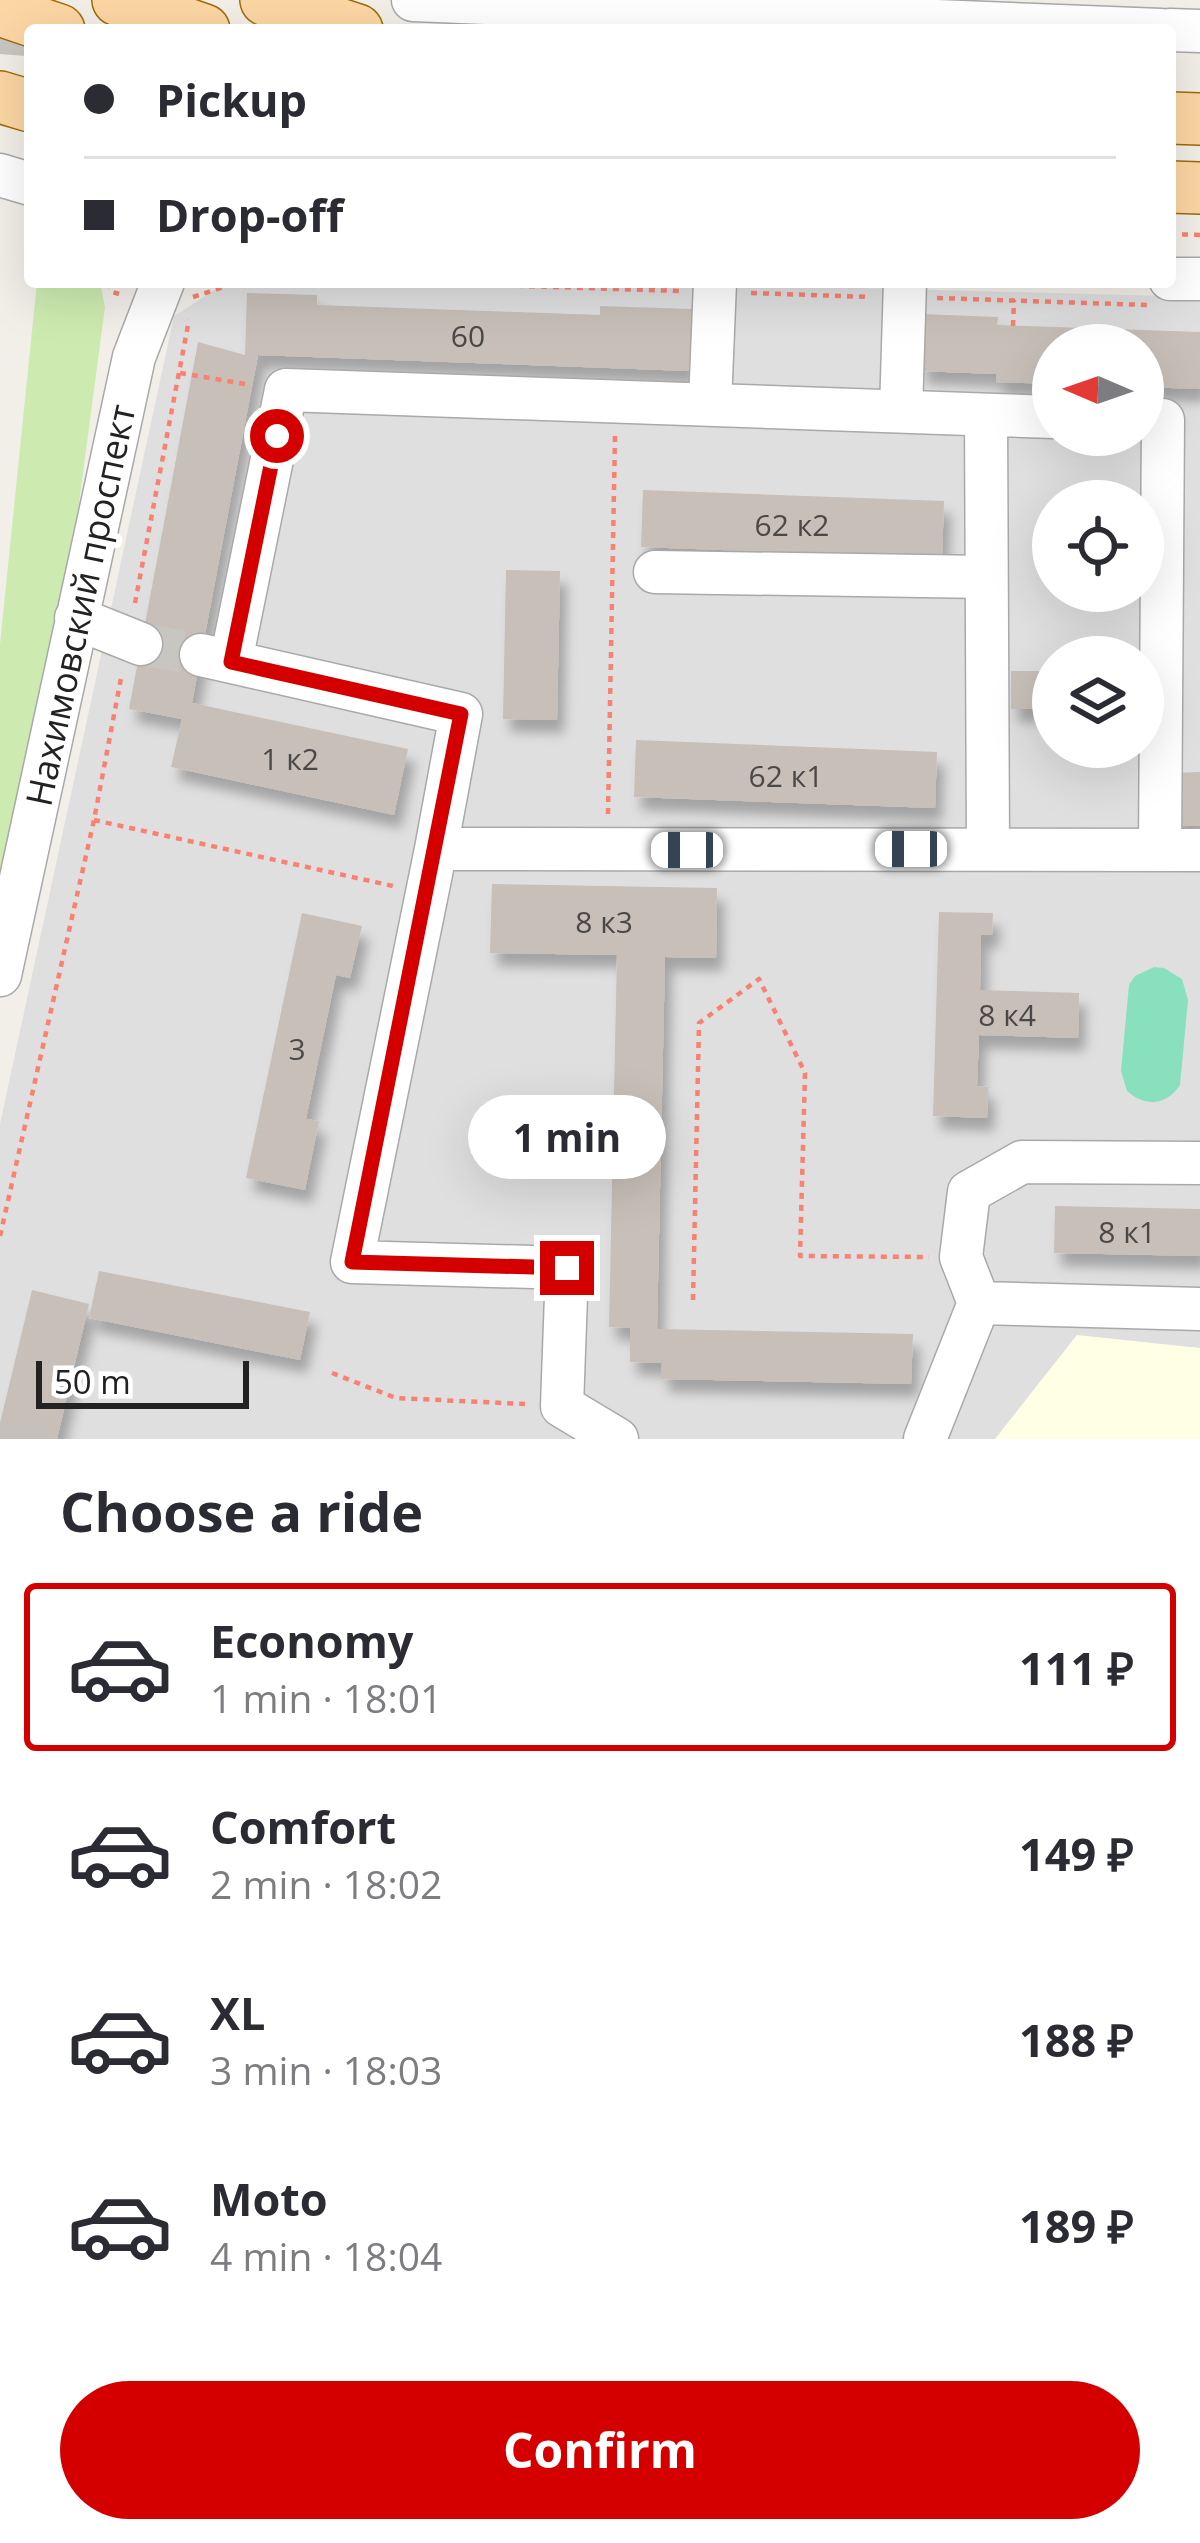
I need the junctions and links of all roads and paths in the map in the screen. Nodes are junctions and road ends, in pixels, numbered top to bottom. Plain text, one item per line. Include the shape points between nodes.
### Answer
1 (118, 0) edge
2 (266, 0) edge
3 (413, 0) edge
4 (476, 2) edge
5 (0, 10) edge
6 (867, 16) edge
7 (41, 24) edge
8 (187, 24) edge
9 (339, 24) edge
10 (1035, 24) edge
11 (714, 288) edge
12 (778, 288) edge
13 (166, 290) edge
14 (905, 290) edge
15 (1162, 292) edge
16 (1014, 300) junction
17 (1013, 326) dead end
18 (179, 372) junction
19 (286, 390) junction
20 (615, 401) junction
21 (710, 404) junction
22 (901, 411) junction
23 (986, 415) junction
24 (1032, 416) edge
25 (1169, 420) edge
26 (655, 572) dead end
27 (986, 578) junction
28 (76, 618) junction
29 (135, 641) junction
30 (94, 820) junction
31 (436, 849) junction
32 (608, 849) junction
33 (988, 849) junction
34 (1180, 850) edge
35 (428, 893) junction
36 (0, 975) edge
37 (1200, 1163) edge
38 (0, 1236) edge
39 (962, 1257) junction
40 (693, 1300) dead end
41 (979, 1303) junction
42 (1200, 1310) edge
43 (332, 1373) dead end
44 (562, 1406) junction
45 (617, 1439) edge
46 (925, 1439) edge

1 - 8 main road
2 - 9 main road
3 - 4 street
4 - 6 street
5 - 7 main road
6 - 10 street
11 - 21 street
12 - 14 path
13 - 18 path
13 - 28 street, Нахимовский проспект via 134,357
14 - 16 path
14 - 22 street
15 - 16 path
16 - 17 path
18 - 19 path
18 - 29 path
19 - 20 street
19 - 31 street via 216,658 461,714
20 - 21 street
20 - 32 path
21 - 22 street
22 - 23 street
23 - 24 street
23 - 27 street
25 - 34 street
26 - 27 street
27 - 33 street
28 - 29 street
28 - 36 street, Нахимовский проспект
29 - 30 path
30 - 35 path
30 - 38 path
31 - 32 street
31 - 35 street
32 - 33 street
33 - 34 street
35 - 44 street via 352,1262 567,1268
37 - 39 street via 1022,1162 968,1192
39 - 40 path via 800,1256 805,1073 759,979 699,1023
39 - 41 street
41 - 42 street
41 - 46 street
43 - 44 path via 396,1398
44 - 45 street

